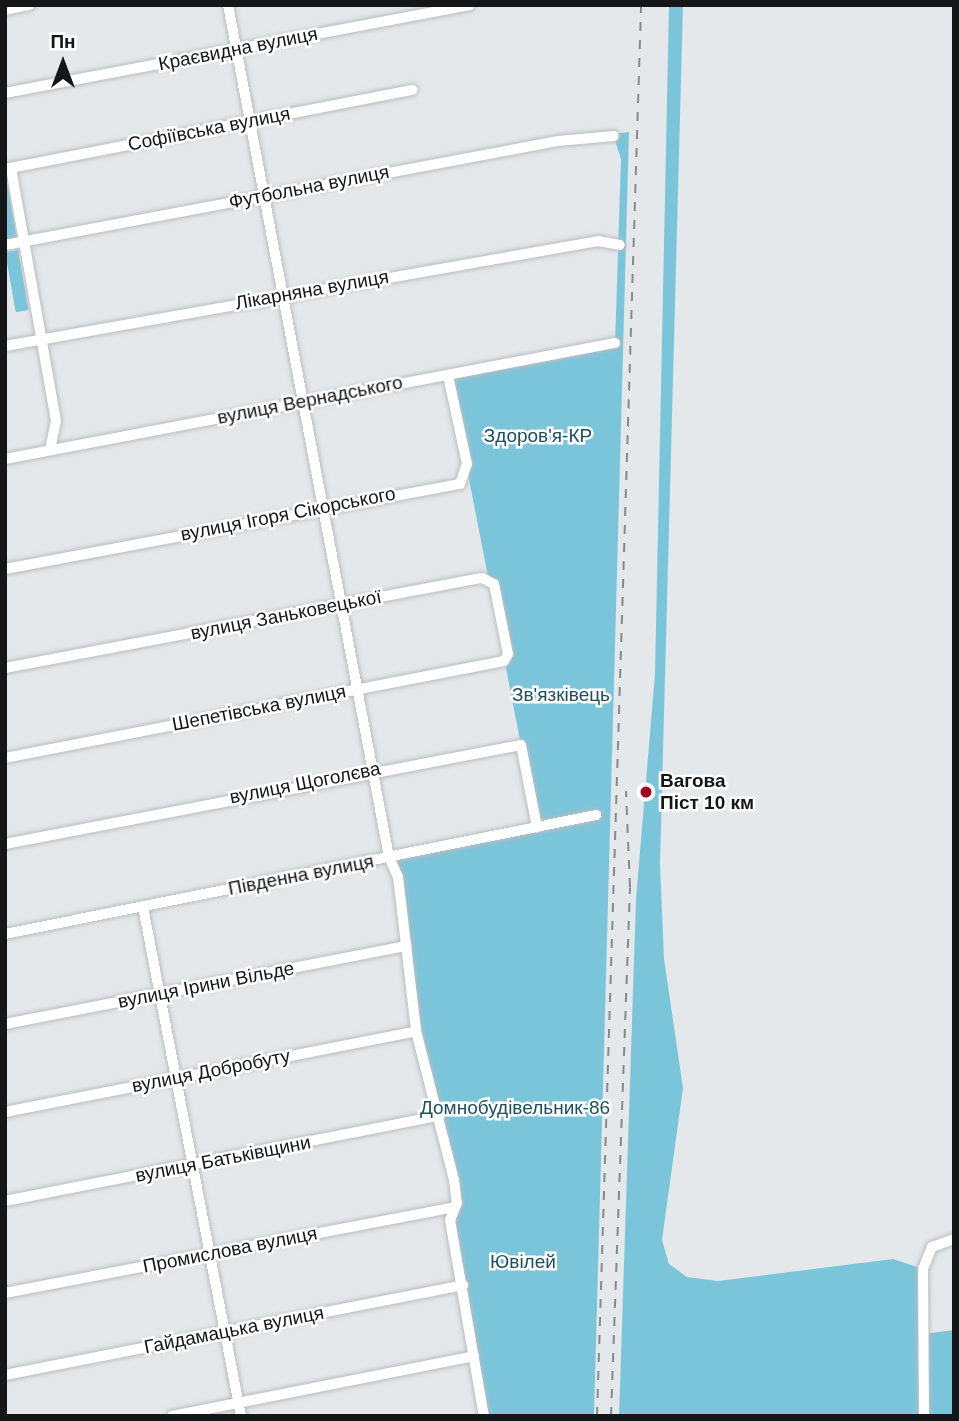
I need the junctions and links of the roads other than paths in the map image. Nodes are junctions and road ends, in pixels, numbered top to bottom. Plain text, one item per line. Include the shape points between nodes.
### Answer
1 (29, 5) edge
2 (228, 5) edge
3 (470, 5) edge
4 (5, 10) edge
5 (237, 48) junction
6 (412, 90) dead end
7 (5, 93) edge
8 (250, 121) junction
9 (614, 136) dead end
10 (8, 168) edge
11 (263, 196) junction
12 (23, 242) junction
13 (5, 245) edge
14 (620, 245) dead end
15 (284, 295) junction
16 (41, 339) junction
17 (615, 343) dead end
18 (5, 346) edge
19 (448, 375) junction
20 (302, 401) junction
21 (50, 450) junction
22 (5, 459) edge
23 (323, 506) junction
24 (5, 569) edge
25 (342, 604) junction
26 (508, 654) joint
27 (5, 668) edge
28 (358, 689) junction
29 (5, 758) edge
30 (373, 769) junction
31 (596, 815) dead end
32 (537, 827) junction
33 (5, 844) edge
34 (389, 857) junction
35 (143, 907) junction
36 (5, 934) edge
37 (406, 946) junction
38 (161, 994) junction
39 (5, 1024) edge
40 (416, 1031) junction
41 (178, 1078) junction
42 (5, 1112) edge
43 (440, 1116) junction
44 (195, 1164) junction
45 (5, 1201) edge
46 (455, 1207) junction
47 (954, 1239) edge
48 (212, 1254) junction
49 (463, 1285) junction
50 (5, 1293) edge
51 (227, 1331) junction
52 (474, 1356) junction
53 (5, 1375) edge
54 (239, 1403) junction
55 (172, 1416) edge
56 (241, 1416) edge
57 (484, 1416) edge
58 (924, 1416) edge

1 - 4 street
2 - 5 street
3 - 5 street, Краєвидна вулиця
5 - 7 street, Краєвидна вулиця
5 - 8 street
6 - 8 street, Софіївська вулиця
8 - 10 street, Софіївська вулиця
8 - 11 street
9 - 11 street, Футбольна вулиця via 558,141
10 - 12 street
11 - 12 street, Футбольна вулиця
11 - 15 street
12 - 13 street, Футбольна вулиця
12 - 16 street
14 - 15 street, Лікарняна вулиця via 598,241
15 - 16 street, Лікарняна вулиця
15 - 20 street
16 - 18 street, Лікарняна вулиця
16 - 21 street via 56,421
17 - 19 street, вулиця Вернадського
19 - 20 street, вулиця Вернадського
19 - 23 street, вулиця Ігоря Сікорського via 465,480
20 - 21 street, вулиця Вернадського
20 - 23 street
21 - 22 street, вулиця Вернадського
23 - 24 street, вулиця Ігоря Сікорського
23 - 25 street
25 - 26 street, вулиця Заньковецької via 489,578
25 - 27 street, вулиця Заньковецької
25 - 28 street
26 - 28 street, Шепетівська вулиця via 504,661
28 - 29 street, Шепетівська вулиця
28 - 30 street
30 - 32 street, вулиця Щоголєва via 525,746
30 - 33 street, вулиця Щоголєва
30 - 34 street
31 - 32 street, Південна вулиця
32 - 34 street, Південна вулиця
34 - 35 street, Південна вулиця
34 - 37 street via 398,877
35 - 36 street, Південна вулиця
35 - 38 street
37 - 38 street, вулиця Ірини Вільде
37 - 40 street
38 - 39 street, вулиця Ірини Вільде
38 - 41 street
40 - 41 street, вулиця Добробуту
40 - 43 street
41 - 42 street, вулиця Добробуту
41 - 44 street
43 - 44 street, вулиця Батьківщини
43 - 46 street
44 - 45 street, вулиця Батьківщини
44 - 48 street
46 - 48 street, Промислова вулиця
46 - 49 street via 450,1220
47 - 58 street via 932,1247 923,1269
48 - 50 street, Промислова вулиця
48 - 51 street
49 - 51 street, Гайдамацька вулиця
49 - 52 street
51 - 53 street, Гайдамацька вулиця
51 - 54 street
52 - 54 street
52 - 57 street
54 - 55 street
54 - 56 street

